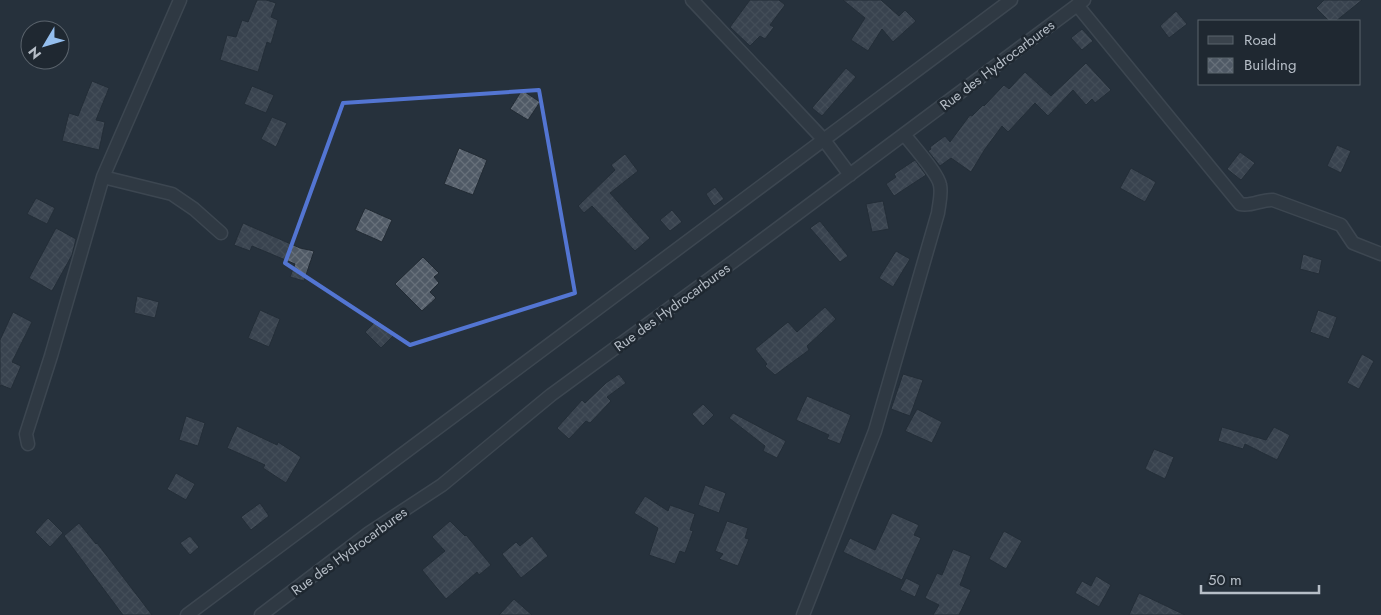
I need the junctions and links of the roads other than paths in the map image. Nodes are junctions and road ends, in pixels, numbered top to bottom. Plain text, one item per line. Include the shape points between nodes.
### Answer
1 (180, 0) edge
2 (692, 0) edge
3 (1011, 0) edge
4 (1081, 2) edge
5 (904, 134) junction
6 (824, 140) junction
7 (850, 175) junction
8 (102, 178) junction
9 (221, 234) dead end
10 (1381, 254) edge
11 (28, 444) dead end
12 (187, 615) edge
13 (262, 615) edge
14 (803, 615) edge

1 - 8 street
2 - 6 street
3 - 6 street
4 - 5 street, Rue des Hydrocarbures
4 - 10 street via 1202,160 1240,204 1273,200 1343,226 1353,243
5 - 7 street, Rue des Hydrocarbures
5 - 14 street via 940,184 938,213 875,432
6 - 7 street
6 - 12 street
7 - 13 street, Rue des Hydrocarbures via 551,395 442,485 369,533
8 - 9 street via 172,194
8 - 11 street via 26,434

